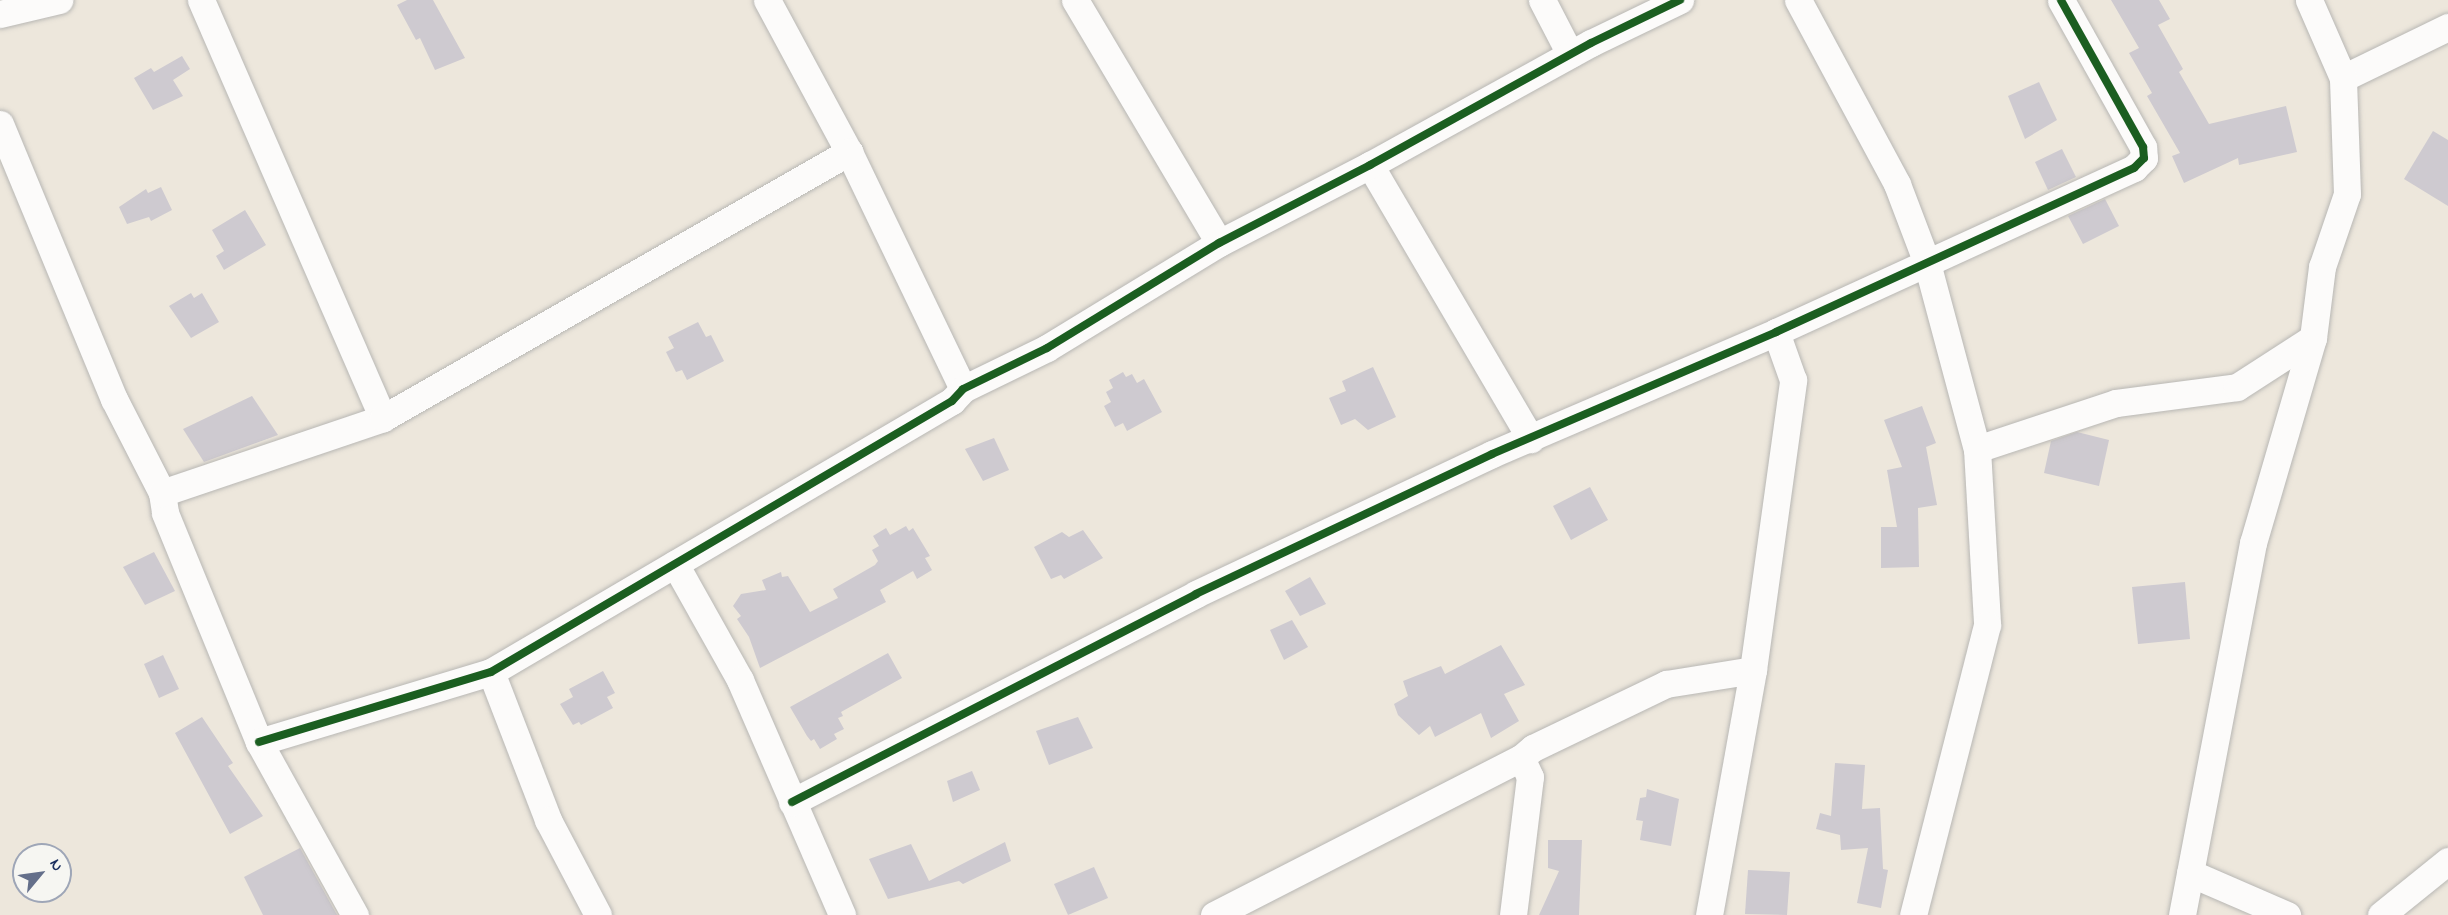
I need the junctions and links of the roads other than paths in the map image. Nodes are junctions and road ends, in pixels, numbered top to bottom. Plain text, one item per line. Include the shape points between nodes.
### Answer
1 (59, 0) edge
2 (201, 0) edge
3 (766, 0) edge
4 (1075, 0) edge
5 (1542, 0) edge
6 (1680, 0) edge
7 (1798, 0) edge
8 (2061, 0) edge
9 (2309, 0) edge
10 (0, 14) edge
11 (2448, 27) edge
12 (1570, 54) junction
13 (2343, 78) junction
14 (0, 124) edge
15 (849, 152) junction
16 (1370, 165) junction
17 (1219, 243) junction
18 (1927, 263) junction
19 (1776, 332) junction
20 (2313, 338) junction
21 (963, 389) junction
22 (383, 418) junction
23 (1531, 439) junction
24 (1977, 450) junction
25 (162, 494) junction
26 (675, 564) junction
27 (1753, 670) junction
28 (491, 672) junction
29 (259, 742) junction
30 (1521, 758) junction
31 (792, 802) junction
32 (2448, 861) edge
33 (2190, 873) junction
34 (355, 915) edge
35 (598, 915) edge
36 (842, 915) edge
37 (1214, 915) edge
38 (1513, 915) edge
39 (1709, 915) edge
40 (1913, 915) edge
41 (2182, 915) edge
42 (2287, 915) edge
43 (2381, 915) edge

1 - 10 street
2 - 22 street
3 - 15 street
4 - 17 street
5 - 12 street
6 - 12 street
7 - 18 street via 1897,184
8 - 18 street via 2143,147 2144,158 2134,168
9 - 13 street
11 - 13 street
12 - 16 street
13 - 20 street via 2347,194 2322,267
14 - 25 street via 114,399
15 - 21 street
15 - 22 street
16 - 17 street
16 - 23 street
17 - 21 street via 1047,348
18 - 19 street
18 - 24 street
19 - 23 street
19 - 27 street via 1793,380
20 - 24 street via 2237,387 2116,403
20 - 33 street via 2253,543
21 - 26 street via 952,401
22 - 25 street
23 - 31 street via 1196,594
24 - 40 street via 1987,625
25 - 29 street via 165,513
26 - 28 street
26 - 31 street via 740,680
27 - 30 street via 1666,684 1533,748
27 - 39 street
28 - 29 street
28 - 35 street via 548,820
29 - 34 street
30 - 37 street
30 - 38 street via 1530,777
31 - 36 street
32 - 43 street
33 - 41 street
33 - 42 street

